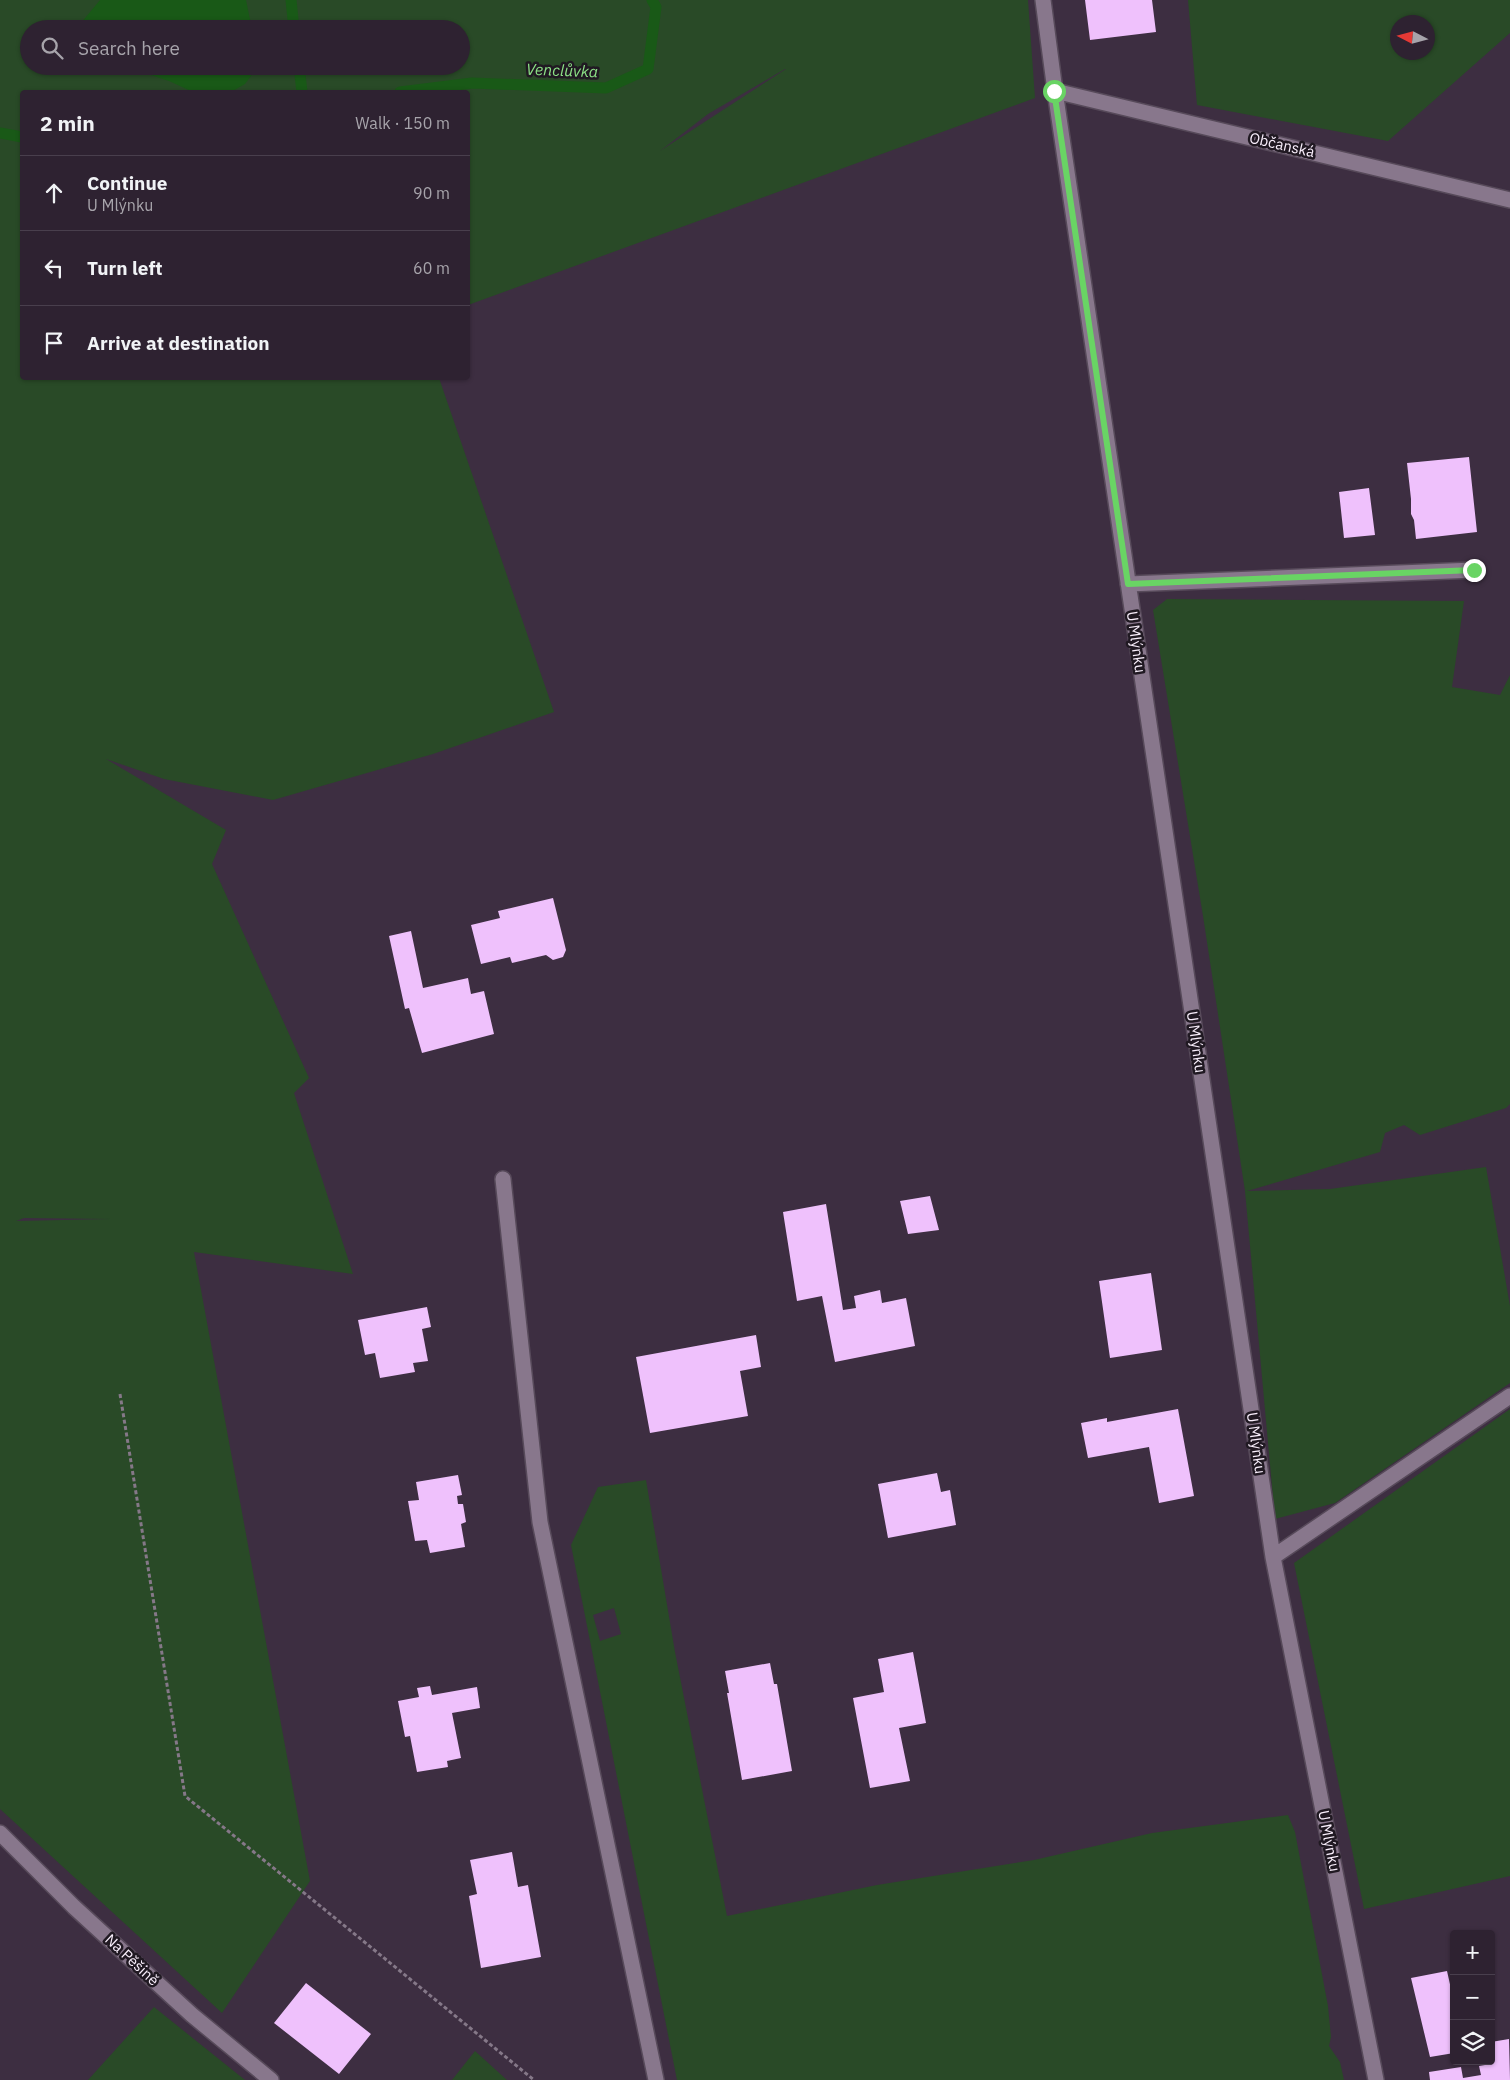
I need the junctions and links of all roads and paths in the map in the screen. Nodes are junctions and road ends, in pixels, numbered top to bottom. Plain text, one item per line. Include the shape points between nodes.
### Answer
1 (1043, 0) edge
2 (1054, 91) junction
3 (1510, 200) edge
4 (1474, 570) dead end
5 (1128, 584) junction
6 (503, 1179) dead end
7 (120, 1394) dead end
8 (1510, 1396) edge
9 (1273, 1557) junction
10 (0, 1833) edge
11 (271, 2080) edge
12 (534, 2080) edge
13 (656, 2080) edge
14 (1376, 2080) edge

1 - 2 street, U Mlýnku
2 - 3 street, Občanská
2 - 5 street, U Mlýnku
4 - 5 street
5 - 9 street, U Mlýnku
6 - 13 street via 540,1522
7 - 12 path via 185,1796
8 - 9 street
9 - 14 street, U Mlýnku
10 - 11 street, Na Pěšině via 74,1907 192,2015

